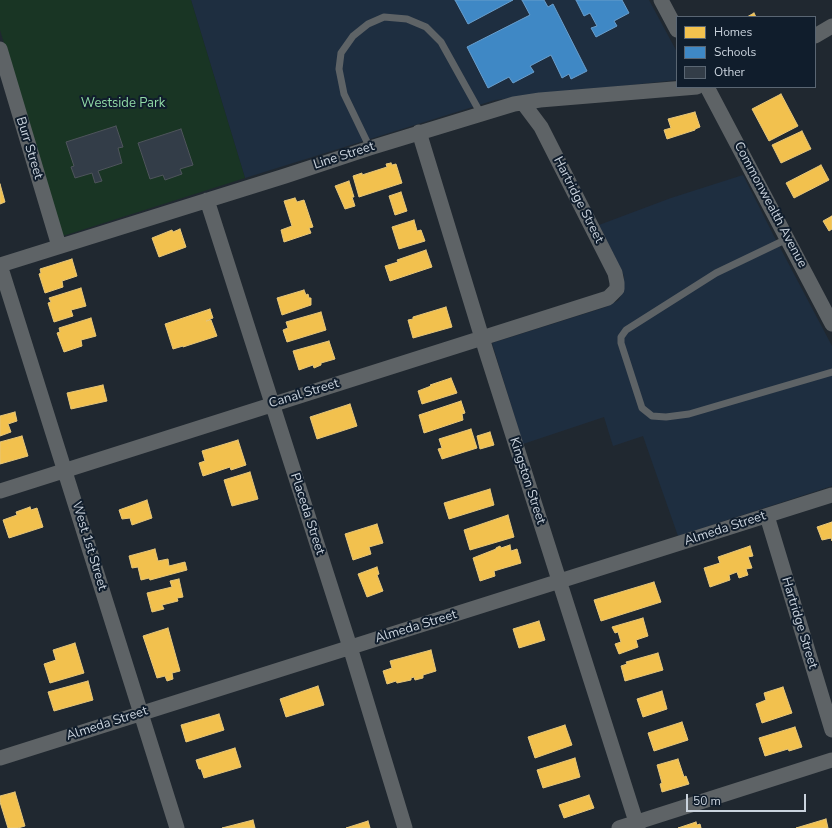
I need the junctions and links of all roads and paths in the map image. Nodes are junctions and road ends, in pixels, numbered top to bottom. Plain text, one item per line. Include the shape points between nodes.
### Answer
1 (661, 0) edge
2 (832, 26) edge
3 (676, 28) edge
4 (816, 35) edge
5 (0, 48) edge
6 (685, 88) edge
7 (709, 88) edge
8 (523, 103) junction
9 (481, 114) junction
10 (419, 132) junction
11 (370, 148) junction
12 (207, 200) junction
13 (787, 239) junction
14 (59, 246) junction
15 (0, 265) edge
16 (608, 298) joint
17 (832, 324) edge
18 (482, 338) junction
19 (832, 372) edge
20 (273, 404) junction
21 (65, 469) junction
22 (0, 491) edge
23 (832, 495) edge
24 (767, 516) junction
25 (558, 582) junction
26 (350, 647) junction
27 (141, 713) junction
28 (832, 730) edge
29 (0, 758) edge
30 (832, 760) edge
31 (637, 825) edge
32 (177, 828) edge
33 (405, 828) edge
34 (619, 828) edge

1 - 3 street
2 - 4 street
5 - 14 street, Burr Street
6 - 8 street, Line Street
7 - 13 street, Commonwealth Avenue
8 - 9 street, Line Street
8 - 16 street, Hartridge Street via 541,127 615,273 617,289
9 - 10 street, Line Street
9 - 11 lane via 441,42 426,27 407,18 384,18 368,24 352,36 341,53 338,69 344,94
10 - 11 street, Line Street
10 - 18 street, Kingston Street
11 - 12 street, Line Street
12 - 14 street, Line Street
12 - 20 street, Placeda Street
13 - 17 street, Commonwealth Avenue
13 - 19 lane via 716,273 626,330 621,337 621,343 642,408 652,416 689,414
14 - 15 street, Line Street
15 - 21 street, West 1st Street
16 - 18 street, Canal Street
18 - 20 street, Canal Street
18 - 25 street, Kingston Street
20 - 21 street, Canal Street
20 - 26 street, Placeda Street
21 - 22 street, Canal Street
21 - 27 street, West 1st Street
23 - 24 street, Almeda Street
24 - 25 street, Almeda Street
24 - 28 street, Hartridge Street
25 - 26 street, Almeda Street
25 - 31 street, Kingston Street
26 - 27 street, Almeda Street
26 - 33 street, Placeda Street
27 - 29 street, Almeda Street
27 - 32 street, West 1st Street
30 - 31 street
31 - 34 street

